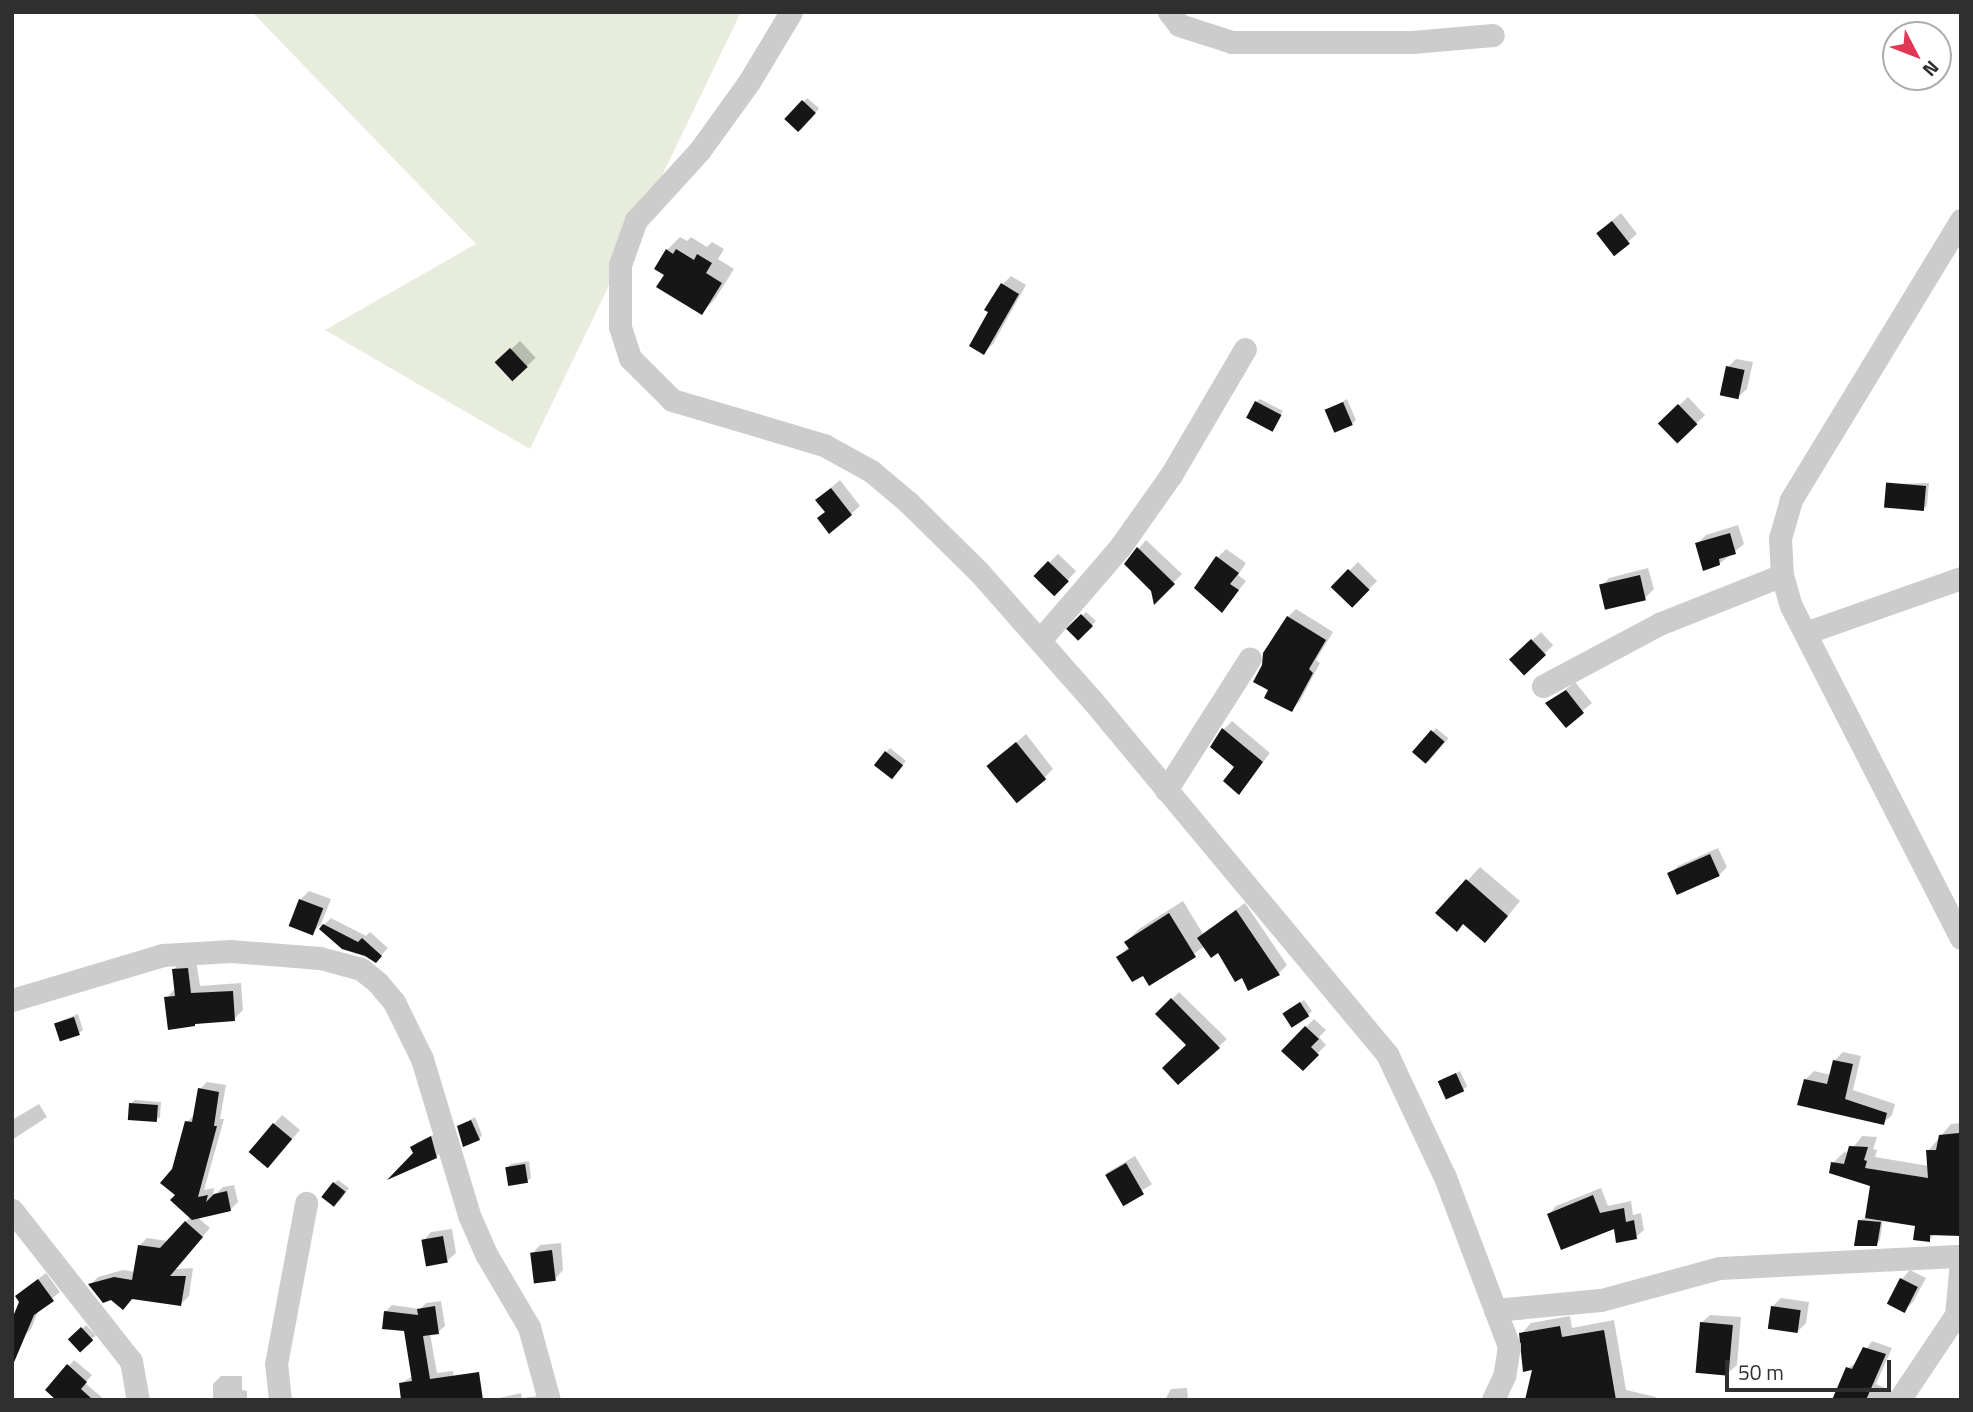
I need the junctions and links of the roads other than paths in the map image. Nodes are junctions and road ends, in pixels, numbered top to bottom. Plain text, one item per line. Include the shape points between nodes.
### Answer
1 (791, 12) edge
2 (1169, 12) edge
3 (1493, 35) dead end
4 (1961, 220) edge
5 (1245, 349) dead end
6 (1782, 575) junction
7 (1961, 578) edge
8 (1805, 633) junction
9 (1040, 640) junction
10 (1250, 658) dead end
11 (1543, 686) dead end
12 (1166, 790) junction
13 (1961, 938) edge
14 (12, 1000) edge
15 (306, 1203) dead end
16 (12, 1209) edge
17 (1961, 1258) edge
18 (1495, 1310) junction
19 (1504, 1376) junction
20 (138, 1400) edge
21 (280, 1400) edge
22 (549, 1400) edge
23 (1493, 1400) edge
24 (1511, 1400) edge
25 (1899, 1400) edge

1 - 9 street via 700,150 636,220 620,265 620,327 629,358 672,400 824,445 871,471 979,572
2 - 3 street via 1179,25 1232,42 1412,42
4 - 6 street via 1791,500 1780,538
5 - 9 street via 1164,485 1120,547
6 - 8 street
6 - 11 street via 1659,624
7 - 8 street
8 - 13 street
9 - 12 street
10 - 12 street
12 - 18 street via 1387,1054 1446,1177
14 - 22 street via 163,956 244,952 320,958 361,969 394,1002 422,1059 469,1215 529,1327
15 - 21 street via 276,1364
16 - 20 street via 131,1361
17 - 18 street via 1720,1268 1601,1300
17 - 25 street via 1956,1315
18 - 19 street via 1510,1346
19 - 23 street
19 - 24 street

